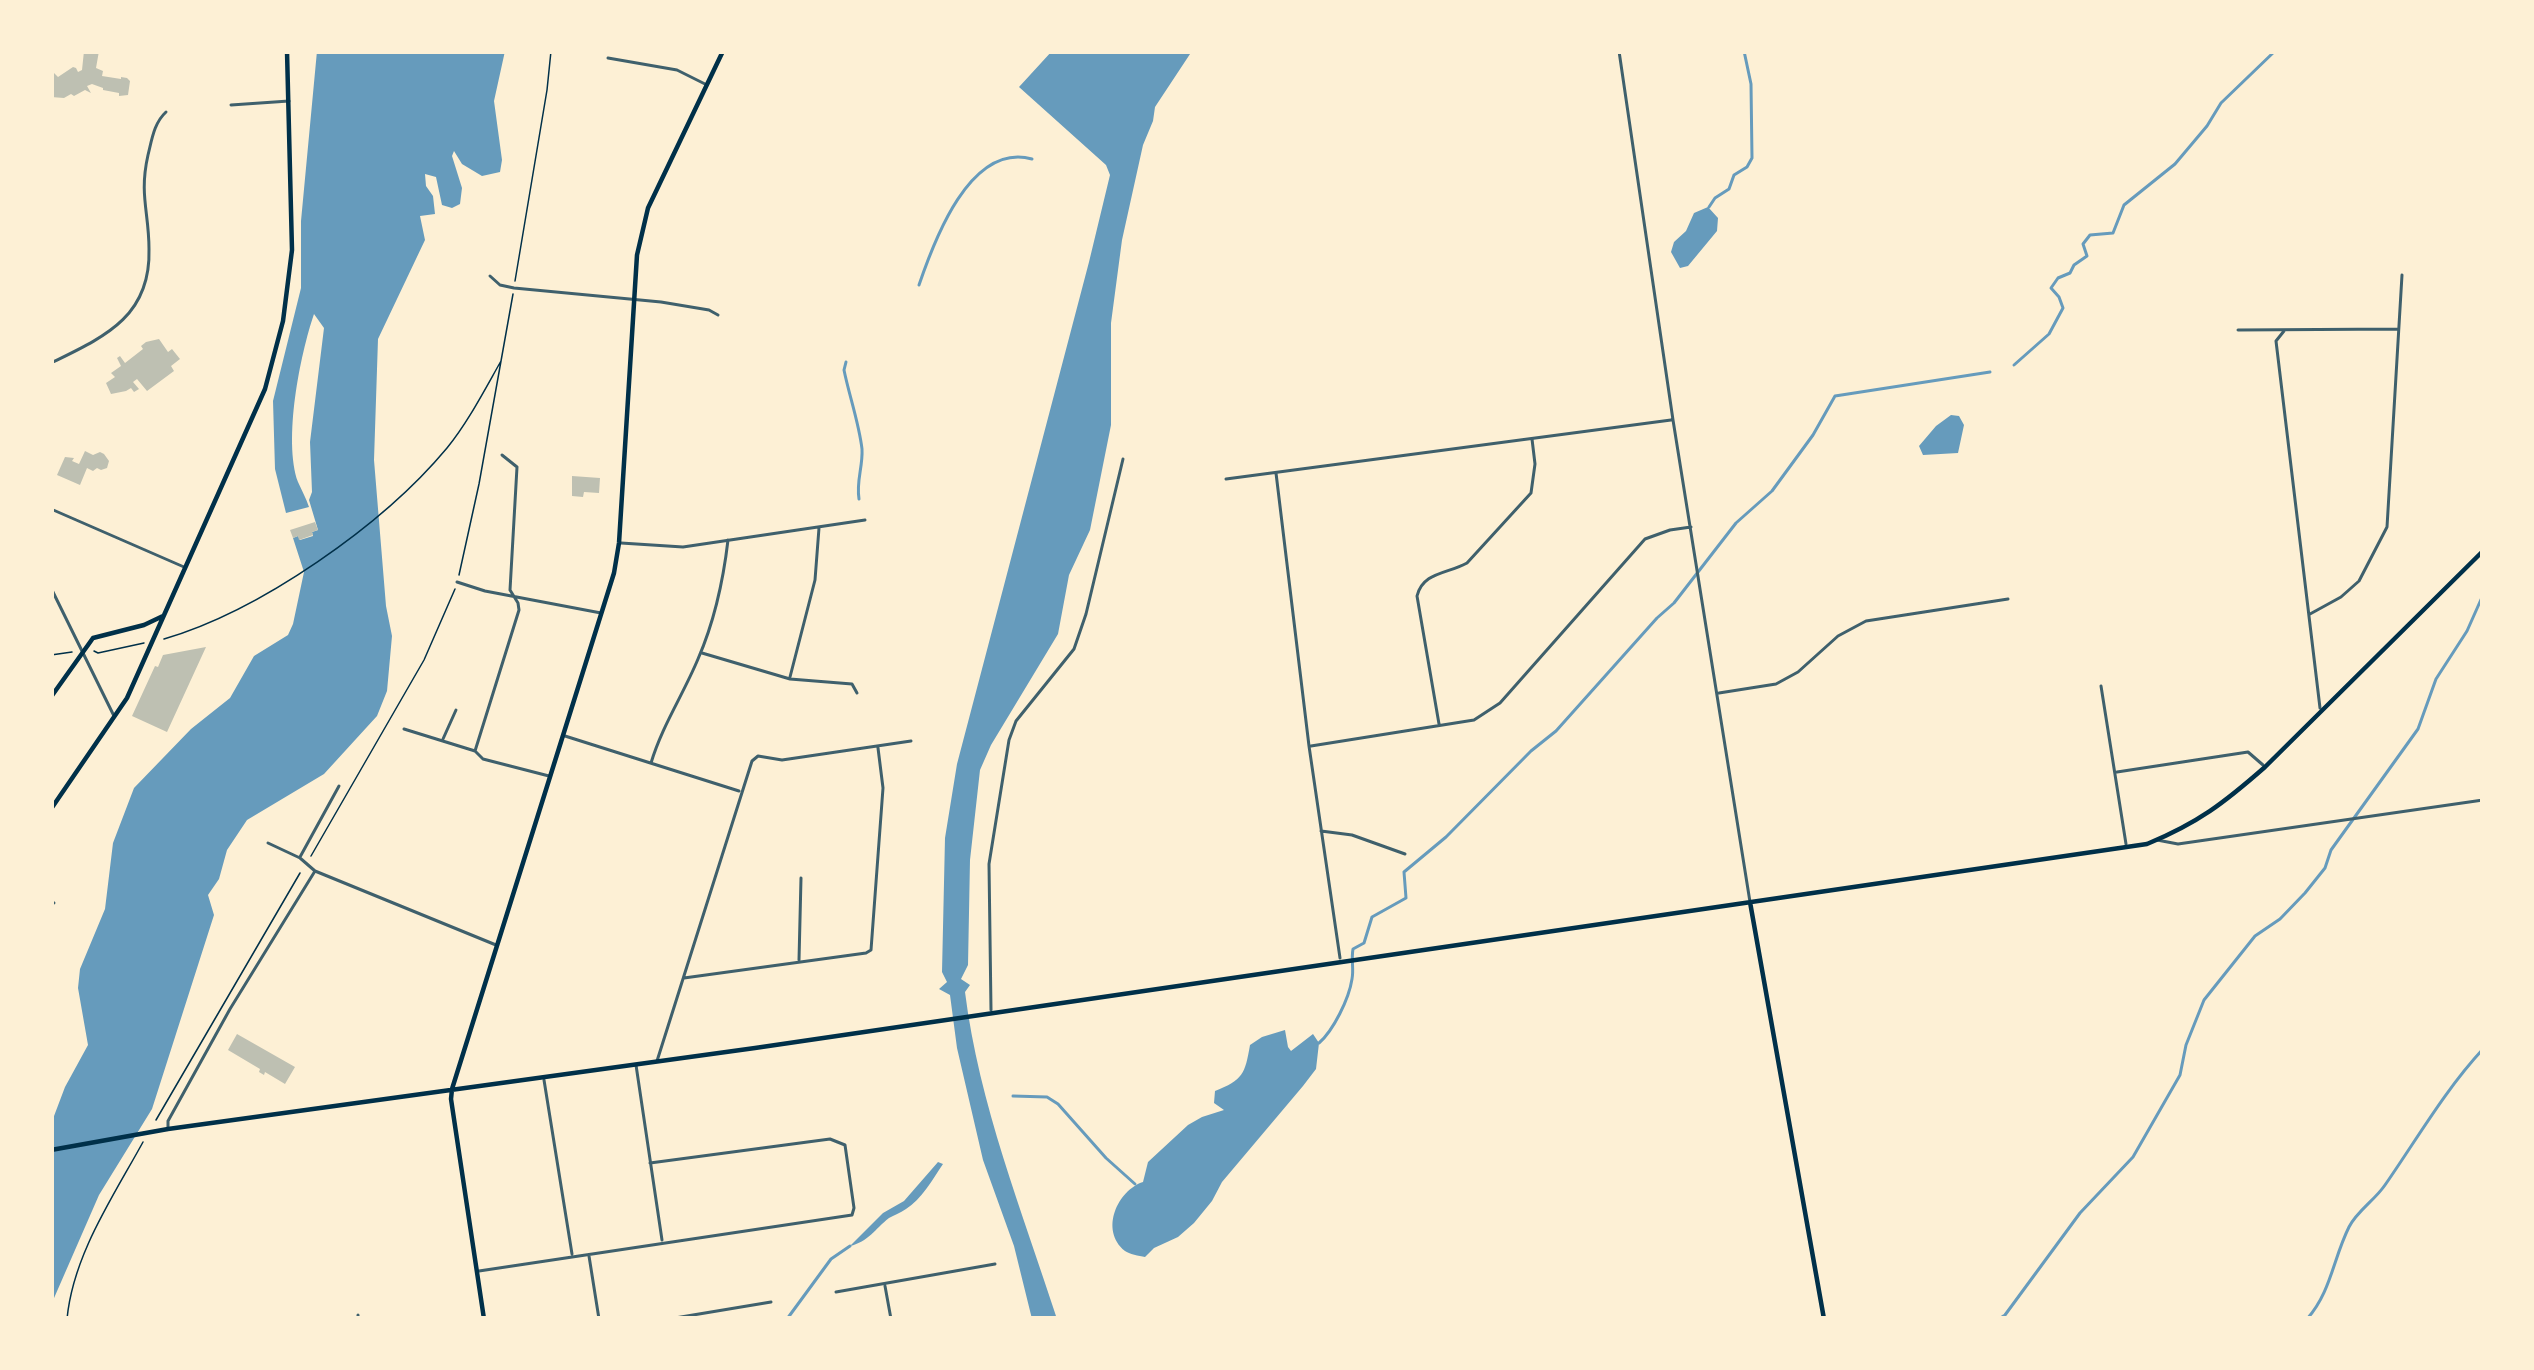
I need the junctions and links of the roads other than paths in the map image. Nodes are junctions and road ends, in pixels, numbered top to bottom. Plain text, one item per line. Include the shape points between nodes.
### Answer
1 (287, 51) edge
2 (723, 51) edge
3 (1619, 51) edge
4 (608, 58) dead end
5 (706, 84) junction
6 (289, 101) junction
7 (231, 105) dead end
8 (166, 112) dead end
9 (2402, 275) dead end
10 (490, 276) dead end
11 (634, 300) junction
12 (718, 315) dead end
13 (2401, 329) junction
14 (2238, 330) dead end
15 (2284, 331) junction
16 (51, 363) edge
17 (1673, 419) junction
18 (1532, 439) junction
19 (502, 455) dead end
20 (1123, 459) dead end
21 (1276, 472) junction
22 (1226, 479) dead end
23 (51, 509) edge
24 (865, 520) dead end
25 (819, 526) junction
26 (1691, 527) junction
27 (728, 539) junction
28 (619, 543) junction
29 (2483, 551) edge
30 (186, 568) junction
31 (457, 582) dead end
32 (51, 588) edge
33 (515, 597) junction
34 (2008, 599) dead end
35 (602, 614) junction
36 (2308, 615) junction
37 (163, 616) junction
38 (144, 625) junction
39 (151, 641) junction
40 (83, 652) junction
41 (701, 653) junction
42 (790, 679) junction
43 (2101, 686) dead end
44 (857, 693) dead end
45 (1718, 693) junction
46 (51, 698) edge
47 (456, 710) dead end
48 (2321, 712) junction
49 (115, 718) junction
50 (1439, 726) junction
51 (404, 729) dead end
52 (564, 736) junction
53 (442, 740) junction
54 (911, 741) dead end
55 (878, 746) junction
56 (1309, 746) junction
57 (475, 751) junction
58 (651, 763) junction
59 (2265, 767) junction
60 (2115, 773) junction
61 (550, 777) junction
62 (339, 786) dead end
63 (741, 791) junction
64 (2483, 800) edge
65 (51, 809) edge
66 (1321, 831) junction
67 (2156, 840) junction
68 (268, 843) dead end
69 (2127, 847) junction
70 (1405, 854) dead end
71 (300, 858) junction
72 (315, 871) junction
73 (801, 878) dead end
74 (1750, 902) junction
75 (497, 945) junction
76 (800, 962) junction
77 (1341, 962) junction
78 (682, 979) junction
79 (991, 1012) junction
80 (657, 1061) junction
81 (636, 1064) junction
82 (544, 1078) junction
83 (452, 1089) junction
84 (168, 1130) junction
85 (51, 1150) edge
86 (650, 1163) junction
87 (663, 1242) junction
88 (588, 1254) junction
89 (573, 1256) junction
90 (994, 1264) dead end
91 (476, 1271) junction
92 (885, 1285) junction
93 (836, 1292) dead end
94 (771, 1302) dead end
95 (703, 1317) edge
96 (484, 1319) edge
97 (599, 1319) edge
98 (669, 1319) edge
99 (891, 1319) edge
100 (1824, 1319) edge

1 - 6 main road
2 - 5 main road
3 - 17 street
4 - 5 street via 677,70
5 - 11 main road via 648,208
6 - 7 street
6 - 30 main road via 292,250 283,321 265,389
8 - 16 street via 146,163 149,251 136,307 114,329
9 - 13 street
10 - 11 street via 514,288
11 - 12 street
11 - 28 main road
13 - 15 street
13 - 36 street via 2387,527 2360,581
14 - 15 street
15 - 36 street via 2276,341
17 - 18 street
17 - 26 street
18 - 21 street
18 - 50 street via 1531,493 1467,563 1420,584
19 - 33 street via 517,467
20 - 79 street via 1074,649 1009,740 989,865
21 - 22 street
21 - 56 street
23 - 30 street
24 - 25 street
25 - 27 street
25 - 42 street via 815,580
26 - 45 street
26 - 50 street via 1645,539 1500,703 1474,720
27 - 28 street via 657,548
27 - 41 street
28 - 35 main road
29 - 48 main road
30 - 37 main road
31 - 33 street
32 - 40 street
33 - 35 street
33 - 57 street via 519,610
34 - 45 street via 1866,620 1776,684
35 - 52 main road
36 - 48 street
37 - 38 main road
37 - 39 main road
38 - 39 main road
38 - 40 main road via 98,635
39 - 49 main road
40 - 46 main road
40 - 49 street
41 - 42 street
41 - 58 street
42 - 44 street via 852,684
43 - 60 street
45 - 74 street
47 - 53 street
48 - 59 main road
49 - 65 main road
50 - 56 street
51 - 53 street
52 - 58 street
52 - 61 main road
53 - 57 street
54 - 55 street
55 - 63 street via 758,756
55 - 76 street via 883,788 871,950
56 - 66 street
57 - 61 street
58 - 63 street
59 - 60 street via 2248,752
59 - 67 main road via 2205,817
60 - 69 street
61 - 75 main road
62 - 71 street
63 - 78 street
64 - 67 street via 2178,844
66 - 70 street
66 - 77 street
67 - 69 main road
68 - 71 street
69 - 74 main road
71 - 72 street
72 - 75 street
72 - 84 street
73 - 76 street
74 - 77 main road
74 - 100 main road
75 - 83 main road
76 - 78 street
77 - 79 main road
78 - 80 street
79 - 80 main road
80 - 81 main road
81 - 82 main road
81 - 86 street
82 - 83 main road
82 - 89 street
83 - 84 main road
83 - 91 main road
84 - 85 main road
86 - 87 street
86 - 87 street via 830,1139 845,1145 852,1215
87 - 88 street
88 - 89 street
88 - 97 street
89 - 91 street
90 - 92 street
91 - 96 main road
92 - 93 street
92 - 99 street
94 - 95 street
95 - 98 street

